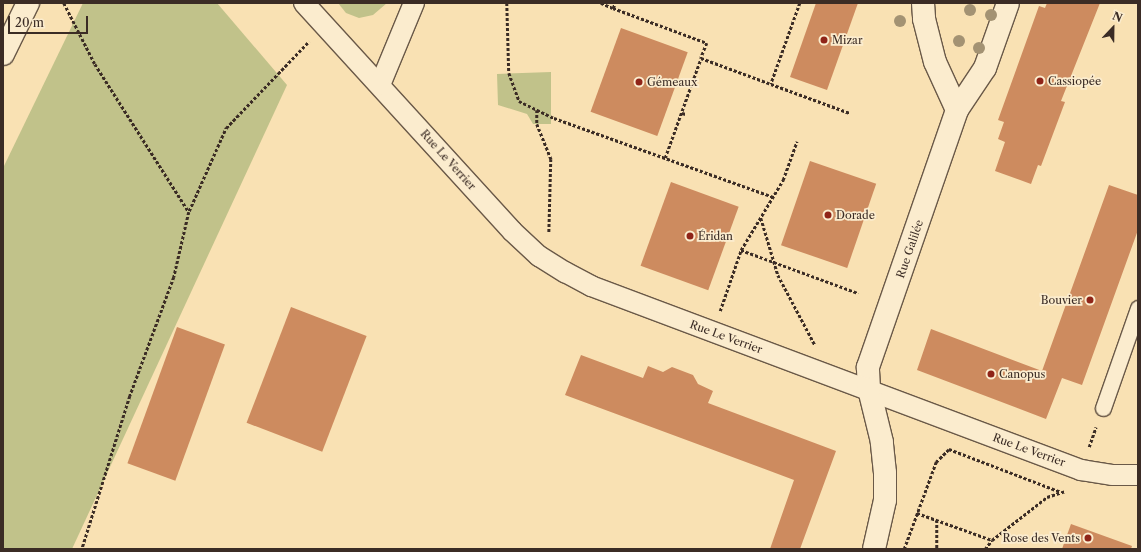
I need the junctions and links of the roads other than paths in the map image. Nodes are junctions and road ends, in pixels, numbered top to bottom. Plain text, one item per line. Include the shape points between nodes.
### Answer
1 (28, 3) edge
2 (304, 3) edge
3 (414, 3) edge
4 (923, 3) edge
5 (1008, 3) edge
6 (3, 54) edge
7 (380, 86) junction
8 (957, 110) junction
9 (1138, 308) edge
10 (869, 389) junction
11 (1103, 408) dead end
12 (1138, 475) edge
13 (874, 549) edge

1 - 6 street
2 - 7 street, Rue Le Verrier
3 - 7 street
4 - 8 street via 924,19 935,62
5 - 8 street, Rue Galilée via 985,68
7 - 10 street, Rue Le Verrier via 512,231 540,256 591,286
8 - 10 street, Rue Galilée via 868,367
9 - 11 street
10 - 12 street, Rue Le Verrier via 1081,470 1112,475
10 - 13 street, Rue Galilée via 882,442 885,473 885,500

